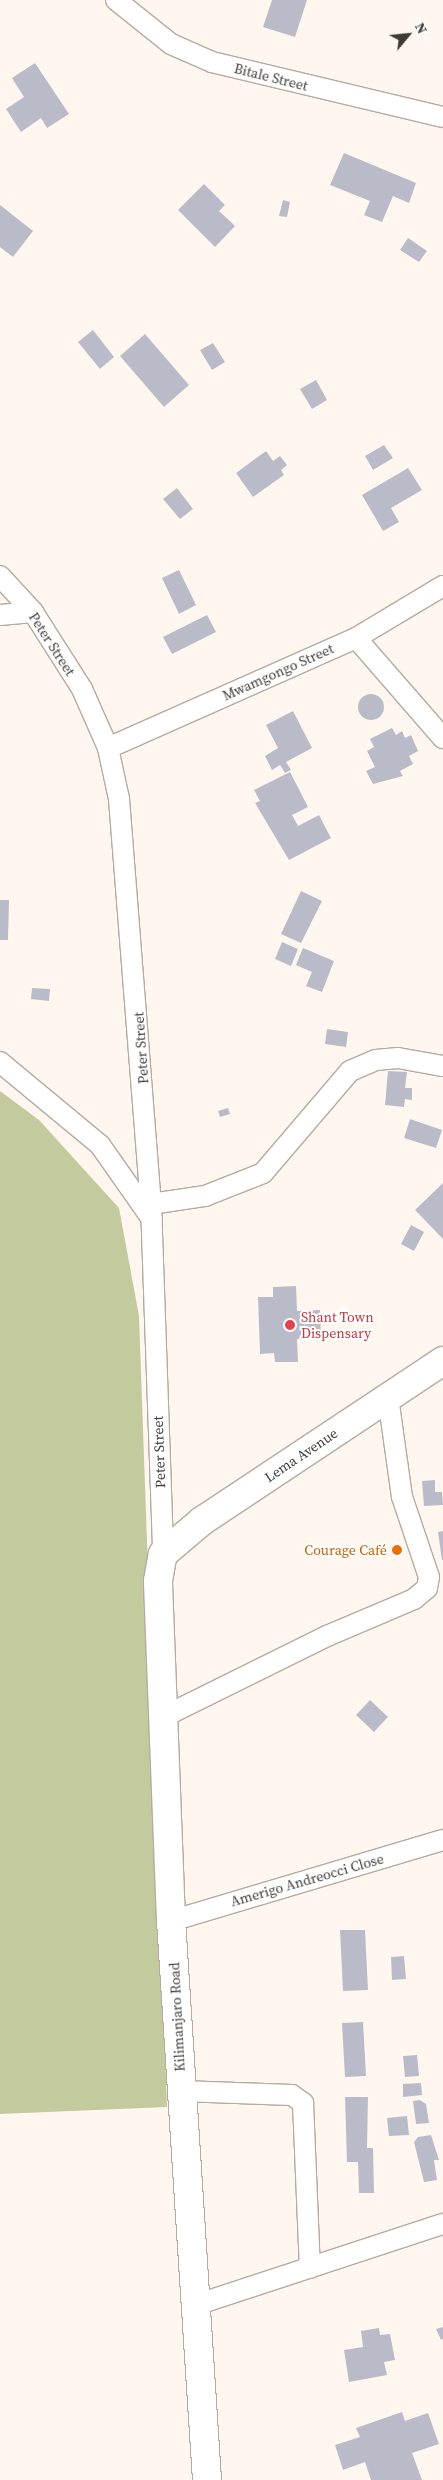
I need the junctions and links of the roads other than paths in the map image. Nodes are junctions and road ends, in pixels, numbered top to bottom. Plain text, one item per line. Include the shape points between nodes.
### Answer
1 (116, 0) edge
2 (443, 117) edge
3 (0, 576) edge
4 (443, 586) edge
5 (33, 612) junction
6 (0, 615) edge
7 (356, 638) junction
8 (443, 738) edge
9 (108, 748) junction
10 (0, 1062) edge
11 (443, 1066) edge
12 (152, 1211) junction
13 (443, 1361) edge
14 (388, 1397) junction
15 (162, 1554) junction
16 (163, 1717) junction
17 (443, 1840) edge
18 (171, 1921) junction
19 (181, 2091) junction
20 (443, 2224) edge
21 (310, 2268) junction
22 (193, 2306) junction
23 (207, 2480) edge

1 - 2 street, Bitale Street via 171,44 212,62
3 - 5 street, Peter Street
4 - 7 street, Mwamgongo Street
5 - 6 street
5 - 9 street, Peter Street via 82,689
7 - 8 street
7 - 9 street, Mwamgongo Street
9 - 12 street, Peter Street via 119,800
10 - 12 street via 100,1145
11 - 12 street via 398,1058 376,1060 350,1071 263,1174 205,1196
12 - 15 street, Peter Street
13 - 14 main road, Lema Avenue
14 - 15 main road, Lema Avenue via 202,1521
14 - 16 street via 402,1497 429,1577 428,1588 414,1599 327,1636
15 - 16 main road, Kilimanjaro Road via 158,1581
16 - 18 main road, Kilimanjaro Road
17 - 18 street, Amerigo Andreocci Close
18 - 19 main road, Kilimanjaro Road
19 - 21 street via 292,2095 304,2103
19 - 22 main road, Kilimanjaro Road
20 - 21 street
21 - 22 street
22 - 23 main road, Kilimanjaro Road

